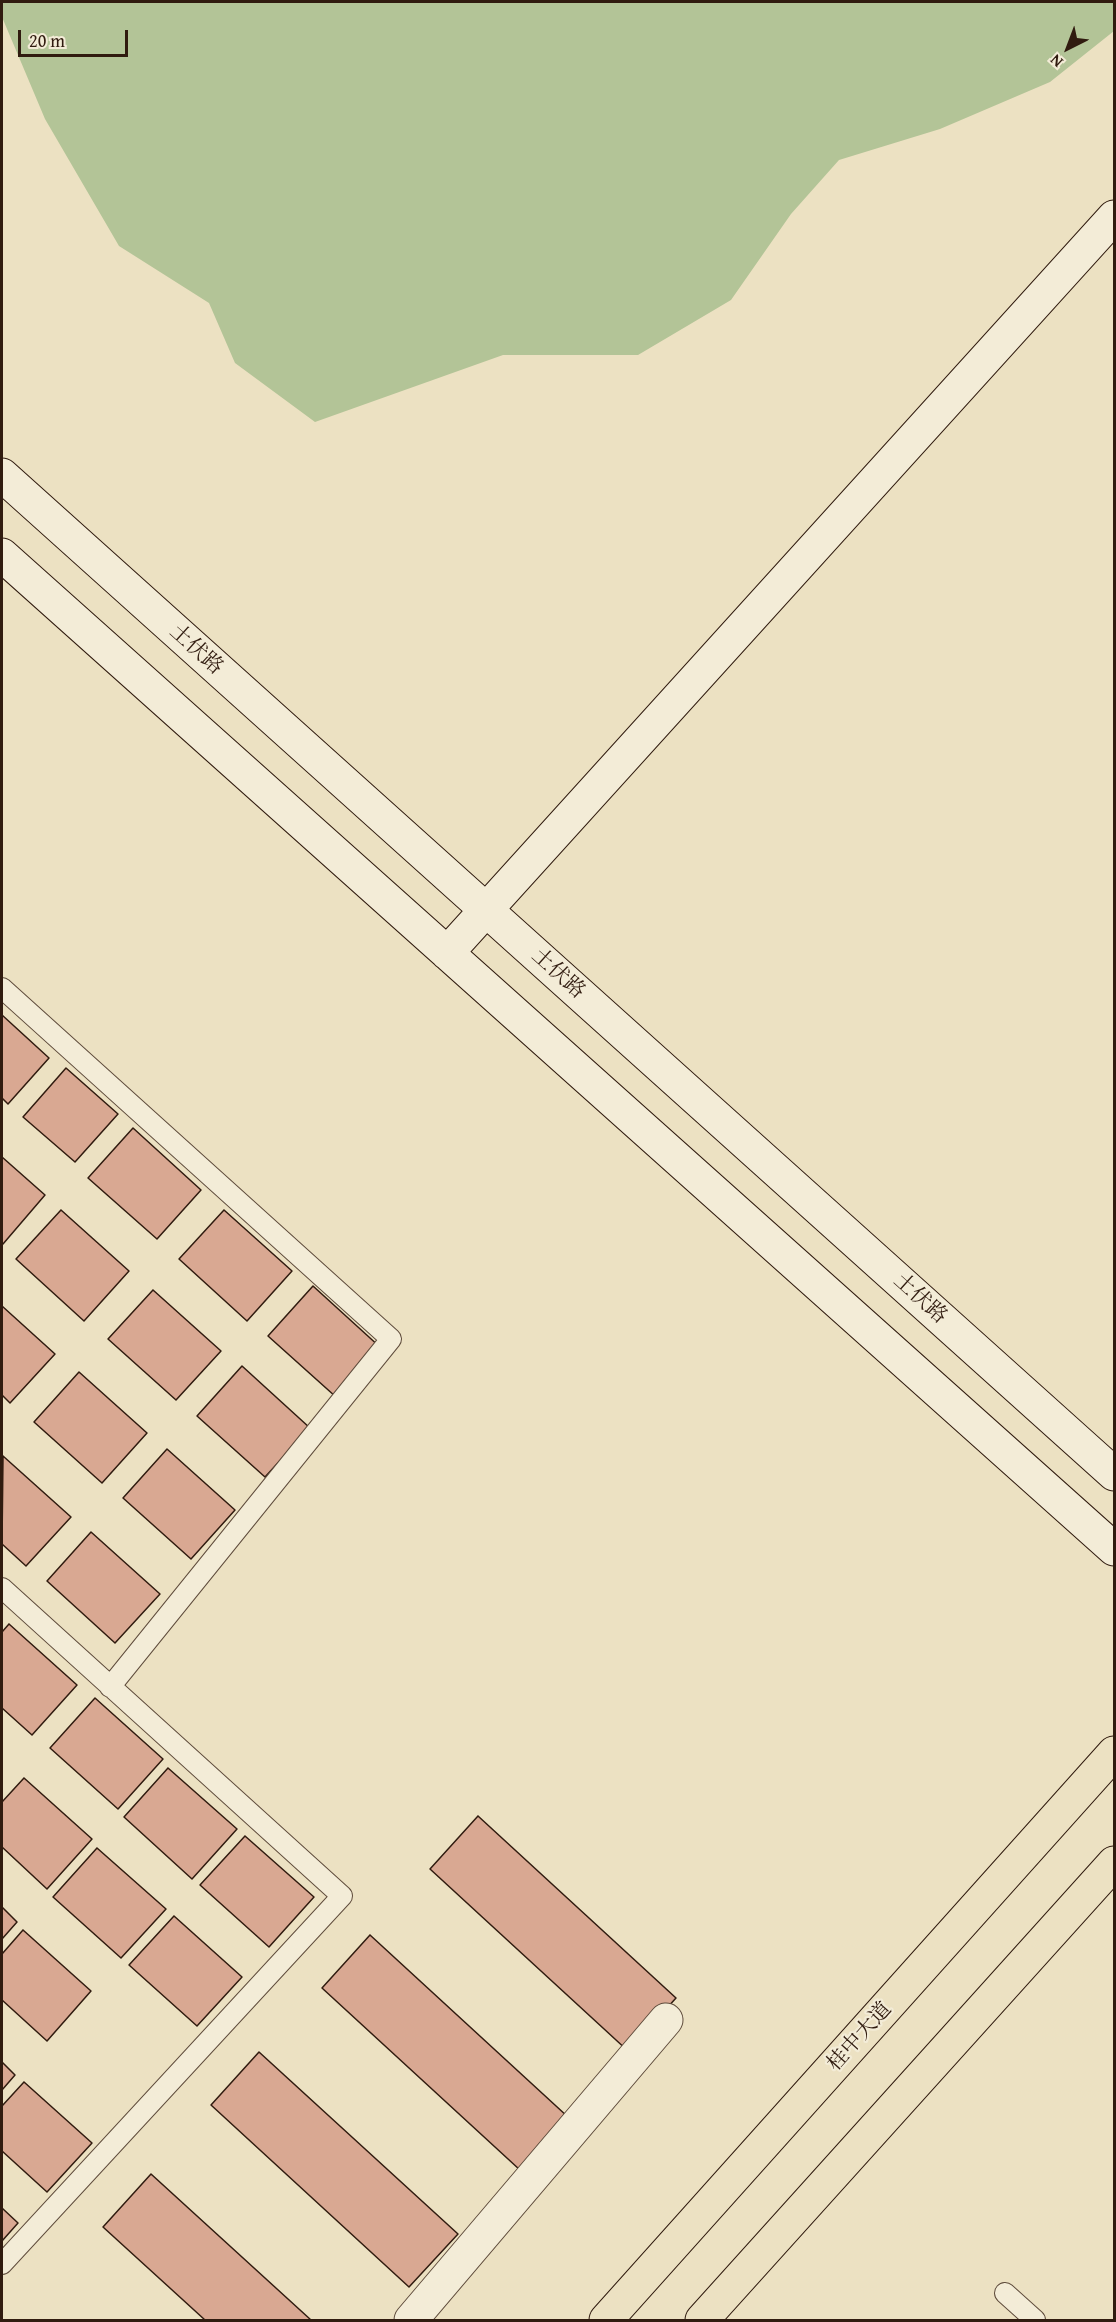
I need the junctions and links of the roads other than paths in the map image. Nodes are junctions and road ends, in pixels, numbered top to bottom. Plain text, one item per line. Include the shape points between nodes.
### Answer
1 (1114, 217) edge
2 (2, 475) edge
3 (2, 555) edge
4 (486, 910) junction
5 (447, 953) junction
6 (2, 988) edge
7 (1114, 1474) edge
8 (1114, 1549) edge
9 (2, 1588) edge
10 (110, 1687) junction
11 (1114, 1754) edge
12 (1114, 1863) edge
13 (666, 2019) dead end
14 (2, 2264) edge
15 (1005, 2293) dead end
16 (411, 2320) edge
17 (606, 2320) edge
18 (702, 2320) edge
19 (1035, 2320) edge

1 - 4 main road
2 - 4 main road, 土伏路
3 - 5 main road
4 - 5 main road
4 - 7 main road, 土伏路
5 - 8 main road
6 - 10 lane via 391,1339
9 - 10 lane
10 - 14 lane via 342,1896
11 - 17 main road, 桂中大道
12 - 18 main road
13 - 16 main road
15 - 19 lane

